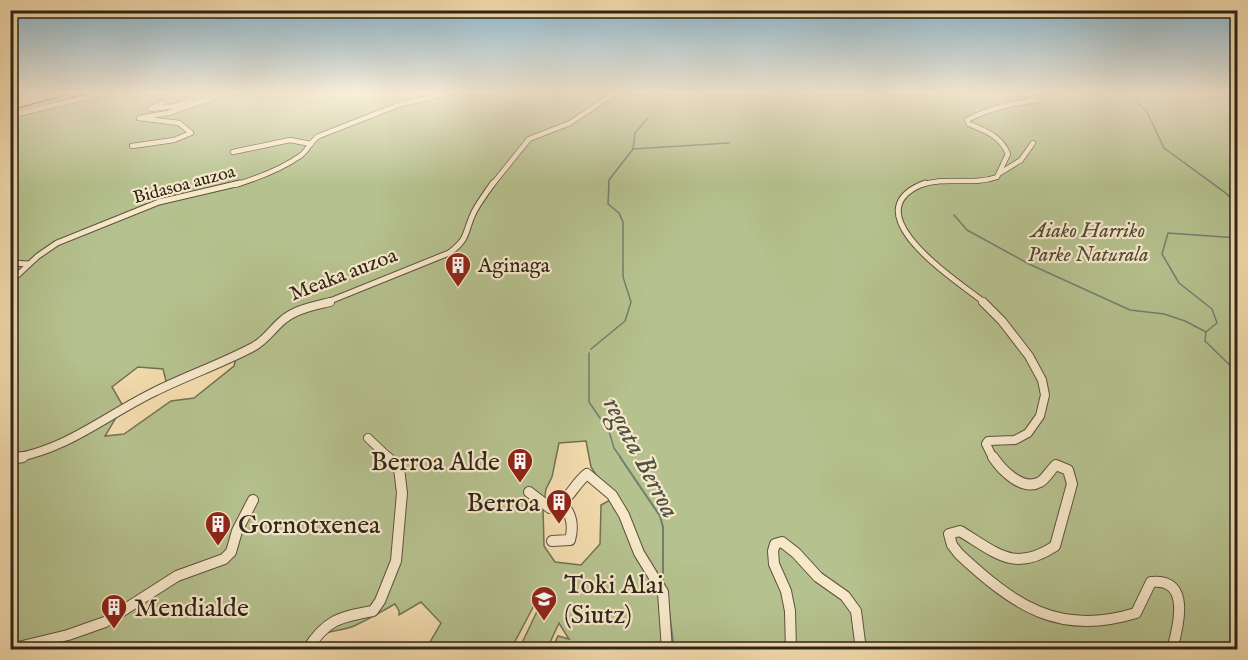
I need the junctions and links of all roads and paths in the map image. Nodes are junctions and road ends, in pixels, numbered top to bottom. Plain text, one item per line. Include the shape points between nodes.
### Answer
1 (181, 124) edge
2 (350, 124) edge
3 (568, 124) edge
4 (969, 124) edge
5 (1033, 143) dead end
6 (311, 144) junction
7 (132, 146) dead end
8 (233, 152) dead end
9 (1000, 173) junction
10 (10, 263) edge
11 (29, 264) junction
12 (10, 282) edge
13 (368, 438) dead end
14 (10, 459) edge
15 (529, 492) dead end
16 (253, 500) dead end
17 (563, 504) junction
18 (552, 541) dead end
19 (10, 649) edge
20 (307, 650) edge
21 (667, 650) edge
22 (791, 650) edge
23 (861, 650) edge
24 (1172, 650) edge

1 - 7 street via 191,133 174,140
2 - 6 street, Bidasoa auzoa via 319,136
3 - 14 street, Meaka auzoa via 529,139 500,172 472,213 461,244 449,253 342,298 295,312 256,346 144,397 72,439
4 - 9 street via 988,131 1005,145 1008,154
5 - 9 street via 1021,160
6 - 8 street, Bidasoa auzoa via 290,140
6 - 11 street, Bidasoa auzoa via 303,155 266,175 143,207 57,243
9 - 24 street via 993,180 934,180 923,184 904,197 899,214 906,234 924,254 1003,320 1045,387 1045,405 1036,423 1023,437 988,441 990,455 1025,483 1043,480 1056,465 1068,470 1072,484 1055,546 1043,554 1028,560 1012,560 960,531 949,534 950,541 957,552 1016,601 1037,612 1067,619 1108,621 1136,613 1151,582 1165,583 1180,603
10 - 11 street
11 - 12 street, Bidasoa auzoa
13 - 20 street via 399,468 402,493 396,561 373,611 339,616 326,623
15 - 17 street via 550,508
16 - 19 street via 231,552 224,559 177,576 105,622
17 - 18 street via 571,519 572,534 570,540
17 - 21 street via 571,488 586,474 612,495 639,553 663,592
22 - 23 street via 793,628 788,596 774,565 772,549 782,542 856,611

